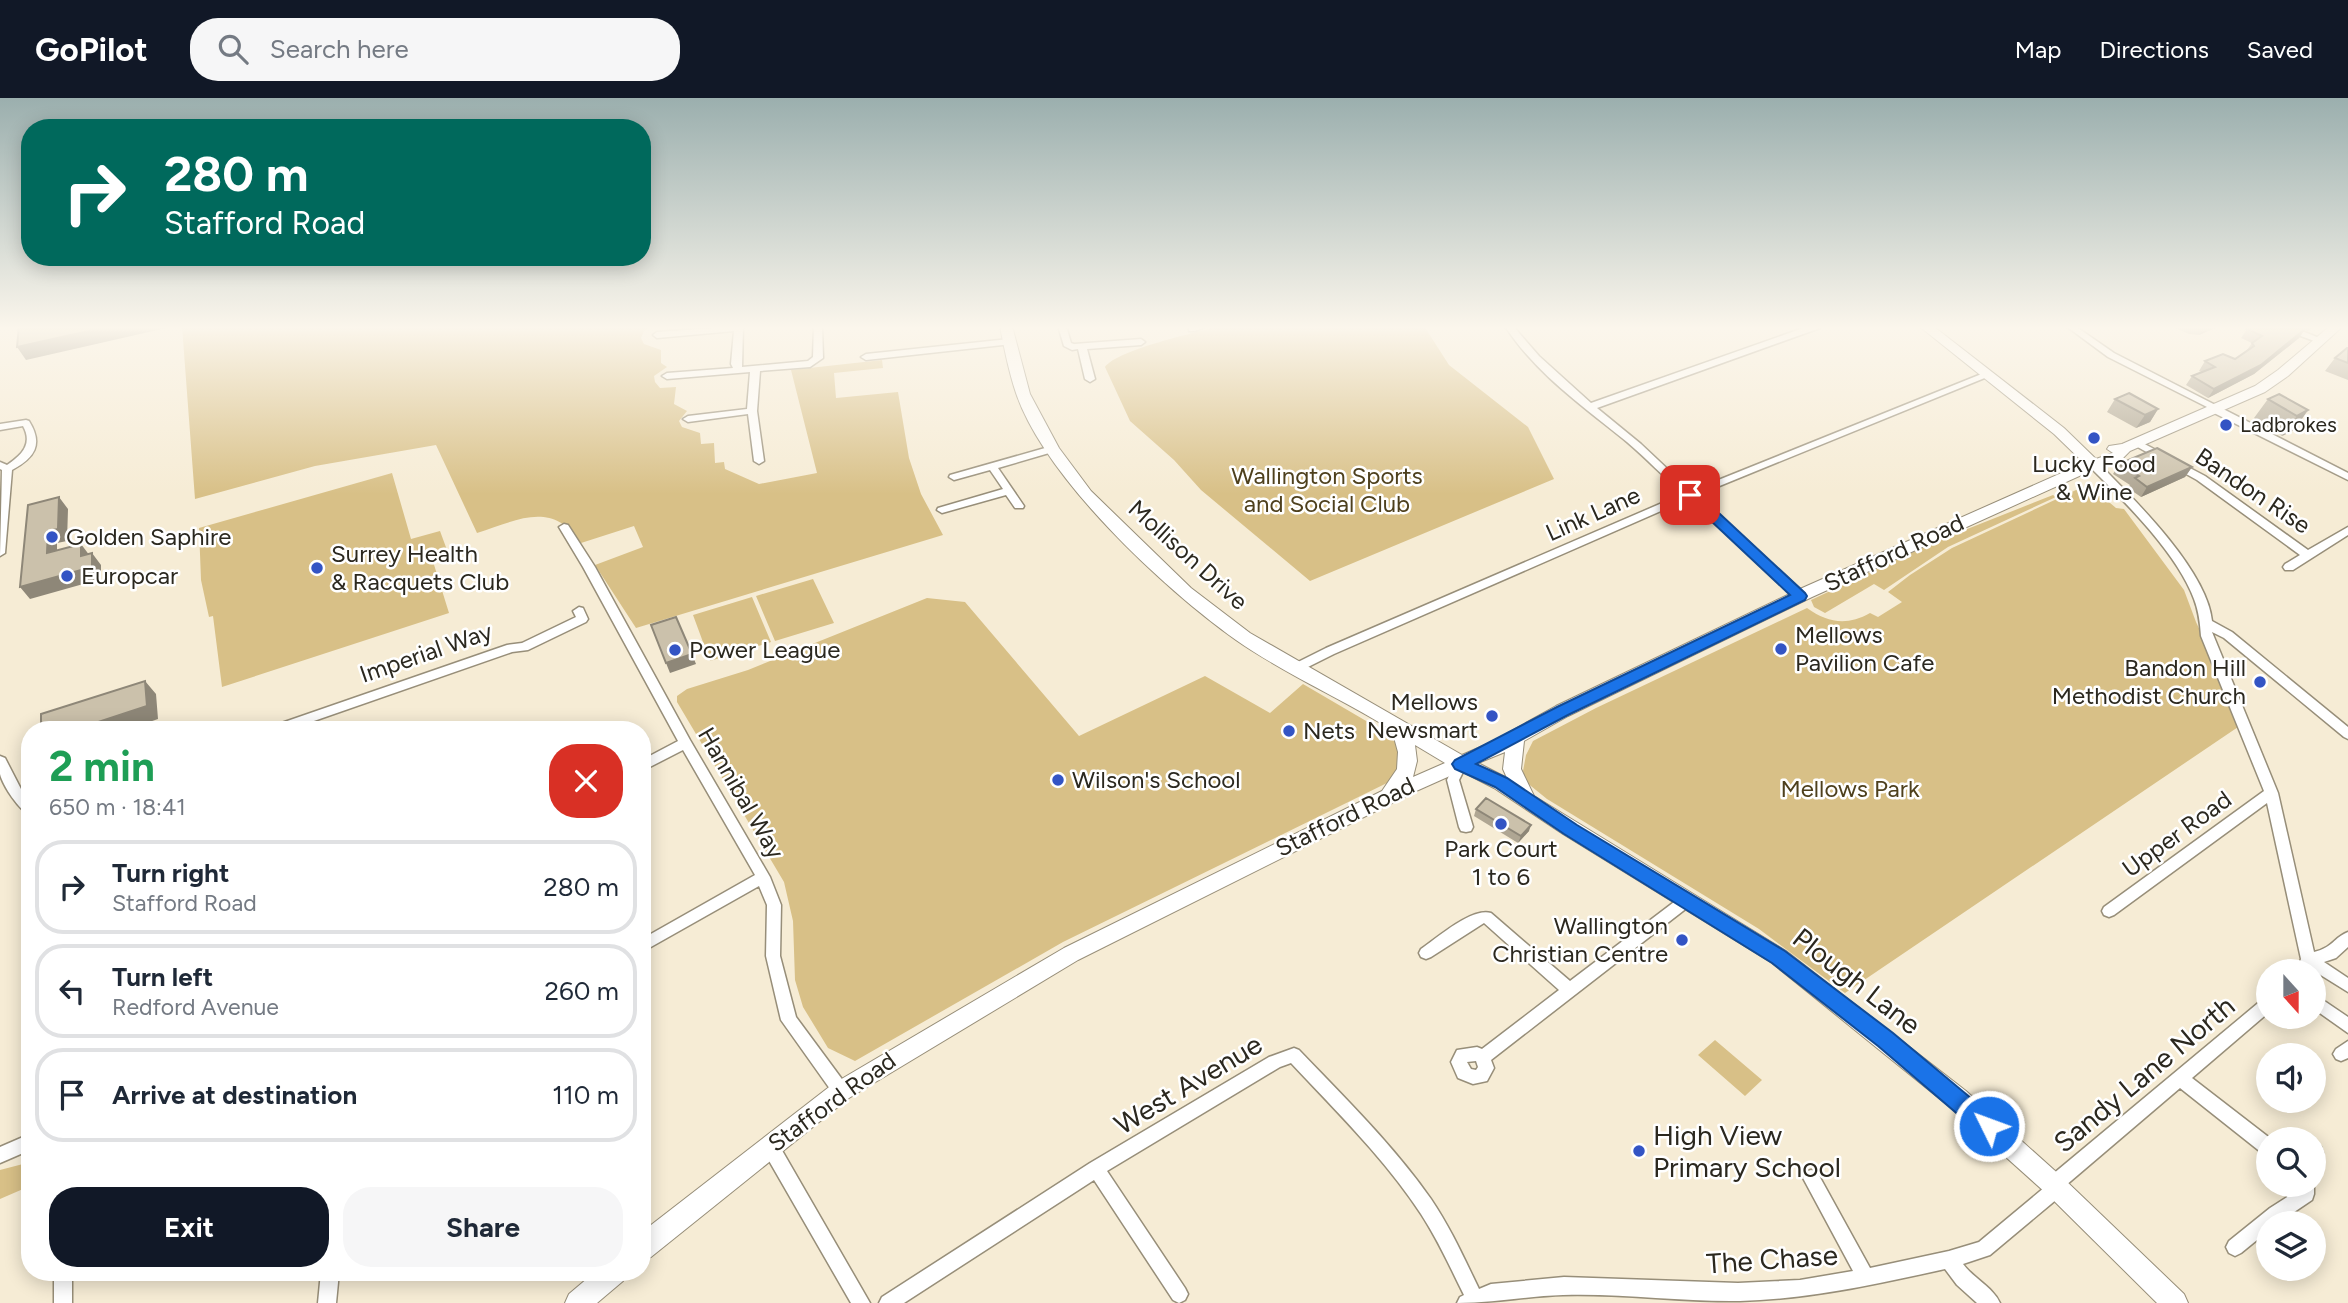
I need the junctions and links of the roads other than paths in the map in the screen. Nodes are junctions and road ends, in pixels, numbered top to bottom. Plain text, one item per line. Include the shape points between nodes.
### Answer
1 (754, 382) edge
2 (1021, 382) edge
3 (1561, 382) edge
4 (1659, 382) edge
5 (1969, 382) edge
6 (1996, 382) edge
7 (2164, 382) edge
8 (2270, 382) edge
9 (1590, 407) junction
10 (2215, 408) junction
11 (752, 411) junction
12 (688, 419) dead end
13 (0, 427) edge
14 (2131, 446) junction
15 (1052, 449) junction
16 (2099, 458) junction
17 (759, 460) dead end
18 (992, 466) junction
19 (3, 467) edge
20 (954, 477) dead end
21 (2348, 477) edge
22 (1009, 491) junction
23 (1690, 495) junction
24 (1019, 506) dead end
25 (943, 510) dead end
26 (564, 527) dead end
27 (2348, 530) edge
28 (0, 552) edge
29 (2308, 555) junction
30 (2289, 567) dead end
31 (1800, 596) junction
32 (579, 611) dead end
33 (2205, 619) junction
34 (1298, 667) junction
35 (300, 721) edge
36 (1399, 726) junction
37 (2348, 734) edge
38 (1515, 737) junction
39 (685, 743) junction
40 (0, 761) edge
41 (651, 761) edge
42 (1461, 764) junction
43 (2271, 793) junction
44 (21, 799) edge
45 (1528, 801) junction
46 (1374, 803) junction
47 (1466, 827) dead end
48 (763, 877) junction
49 (1687, 900) junction
50 (2109, 911) dead end
51 (2348, 938) edge
52 (651, 941) edge
53 (1426, 953) dead end
54 (2304, 959) edge
55 (2320, 959) edge
56 (2326, 975) edge
57 (2348, 986) edge
58 (1571, 991) junction
59 (2326, 1010) edge
60 (2256, 1014) edge
61 (2348, 1026) edge
62 (1483, 1057) dead end
63 (2180, 1078) junction
64 (841, 1091) junction
65 (2256, 1138) edge
66 (21, 1146) edge
67 (770, 1146) junction
68 (0, 1155) edge
69 (1096, 1169) junction
70 (1811, 1178) dead end
71 (2054, 1185) junction
72 (2302, 1197) edge
73 (651, 1241) edge
74 (2235, 1247) dead end
75 (1949, 1260) junction
76 (1866, 1278) junction
77 (63, 1281) edge
78 (329, 1281) edge
79 (604, 1281) edge
80 (1179, 1294) dead end
81 (1473, 1301) edge
82 (63, 1303) edge
83 (327, 1303) edge
84 (578, 1303) edge
85 (861, 1303) edge
86 (888, 1303) edge
87 (1991, 1303) edge
88 (2175, 1303) edge

1 - 11 street
2 - 15 main road, Mollison Drive
3 - 9 street
4 - 9 street
5 - 23 street, Link Lane
6 - 16 main road
7 - 10 street
8 - 10 main road, Stafford Road
9 - 23 street
10 - 14 main road, Stafford Road
10 - 21 street
11 - 12 street
11 - 17 street
13 - 19 street via 26,423 33,444 30,453
14 - 16 main road, Stafford Road via 2106,462
14 - 29 street, Bandon Rise via 2200,478
15 - 18 street
15 - 34 main road, Mollison Drive via 1075,481 1185,592 1244,637
16 - 31 main road, Stafford Road
16 - 33 street via 2182,568
18 - 20 street
18 - 22 street
19 - 28 street
22 - 24 street
22 - 25 street
23 - 31 street
23 - 34 street, Link Lane
26 - 39 street, Hannibal Way
27 - 29 street, Bandon Rise
29 - 30 street, Bandon Rise
31 - 38 main road, Stafford Road
32 - 35 street, Imperial Way via 582,619 524,647
33 - 37 street
33 - 43 street via 2207,636
34 - 36 main road, Mollison Drive
36 - 42 main road, Mollison Drive
36 - 46 main road via 1407,746 1407,769 1402,781
38 - 42 main road, Stafford Road
38 - 45 main road via 1512,769
39 - 41 street
39 - 48 street, Hannibal Way
40 - 44 street
42 - 45 main road, Plough Lane
42 - 46 main road, Stafford Road
42 - 47 street via 1453,780
43 - 50 street, Upper Road
43 - 54 street
45 - 49 main road, Plough Lane
46 - 64 main road, Stafford Road via 1071,954
48 - 52 street
48 - 64 street, Hannibal Way via 774,905 772,956 789,1020
49 - 58 street
49 - 71 main road, Plough Lane via 1810,980 1958,1099
51 - 55 street
53 - 58 street via 1486,917
56 - 57 street
58 - 62 street
59 - 61 street
60 - 63 street, Sandy Lane North
63 - 65 street
63 - 71 street, Sandy Lane North
64 - 67 main road, Stafford Road
66 - 68 street
67 - 73 main road, Stafford Road
67 - 85 street
69 - 80 street
69 - 81 street, West Avenue via 1294,1055 1402,1174 1442,1232
69 - 86 street, West Avenue
70 - 76 street
71 - 75 street, The Chase via 2051,1193 1995,1242
71 - 88 main road, Plough Lane
72 - 74 street
75 - 76 street, The Chase
75 - 87 street
76 - 81 street, The Chase via 1800,1289 1738,1292 1564,1286 1506,1290
77 - 82 street
78 - 83 street
79 - 84 main road

